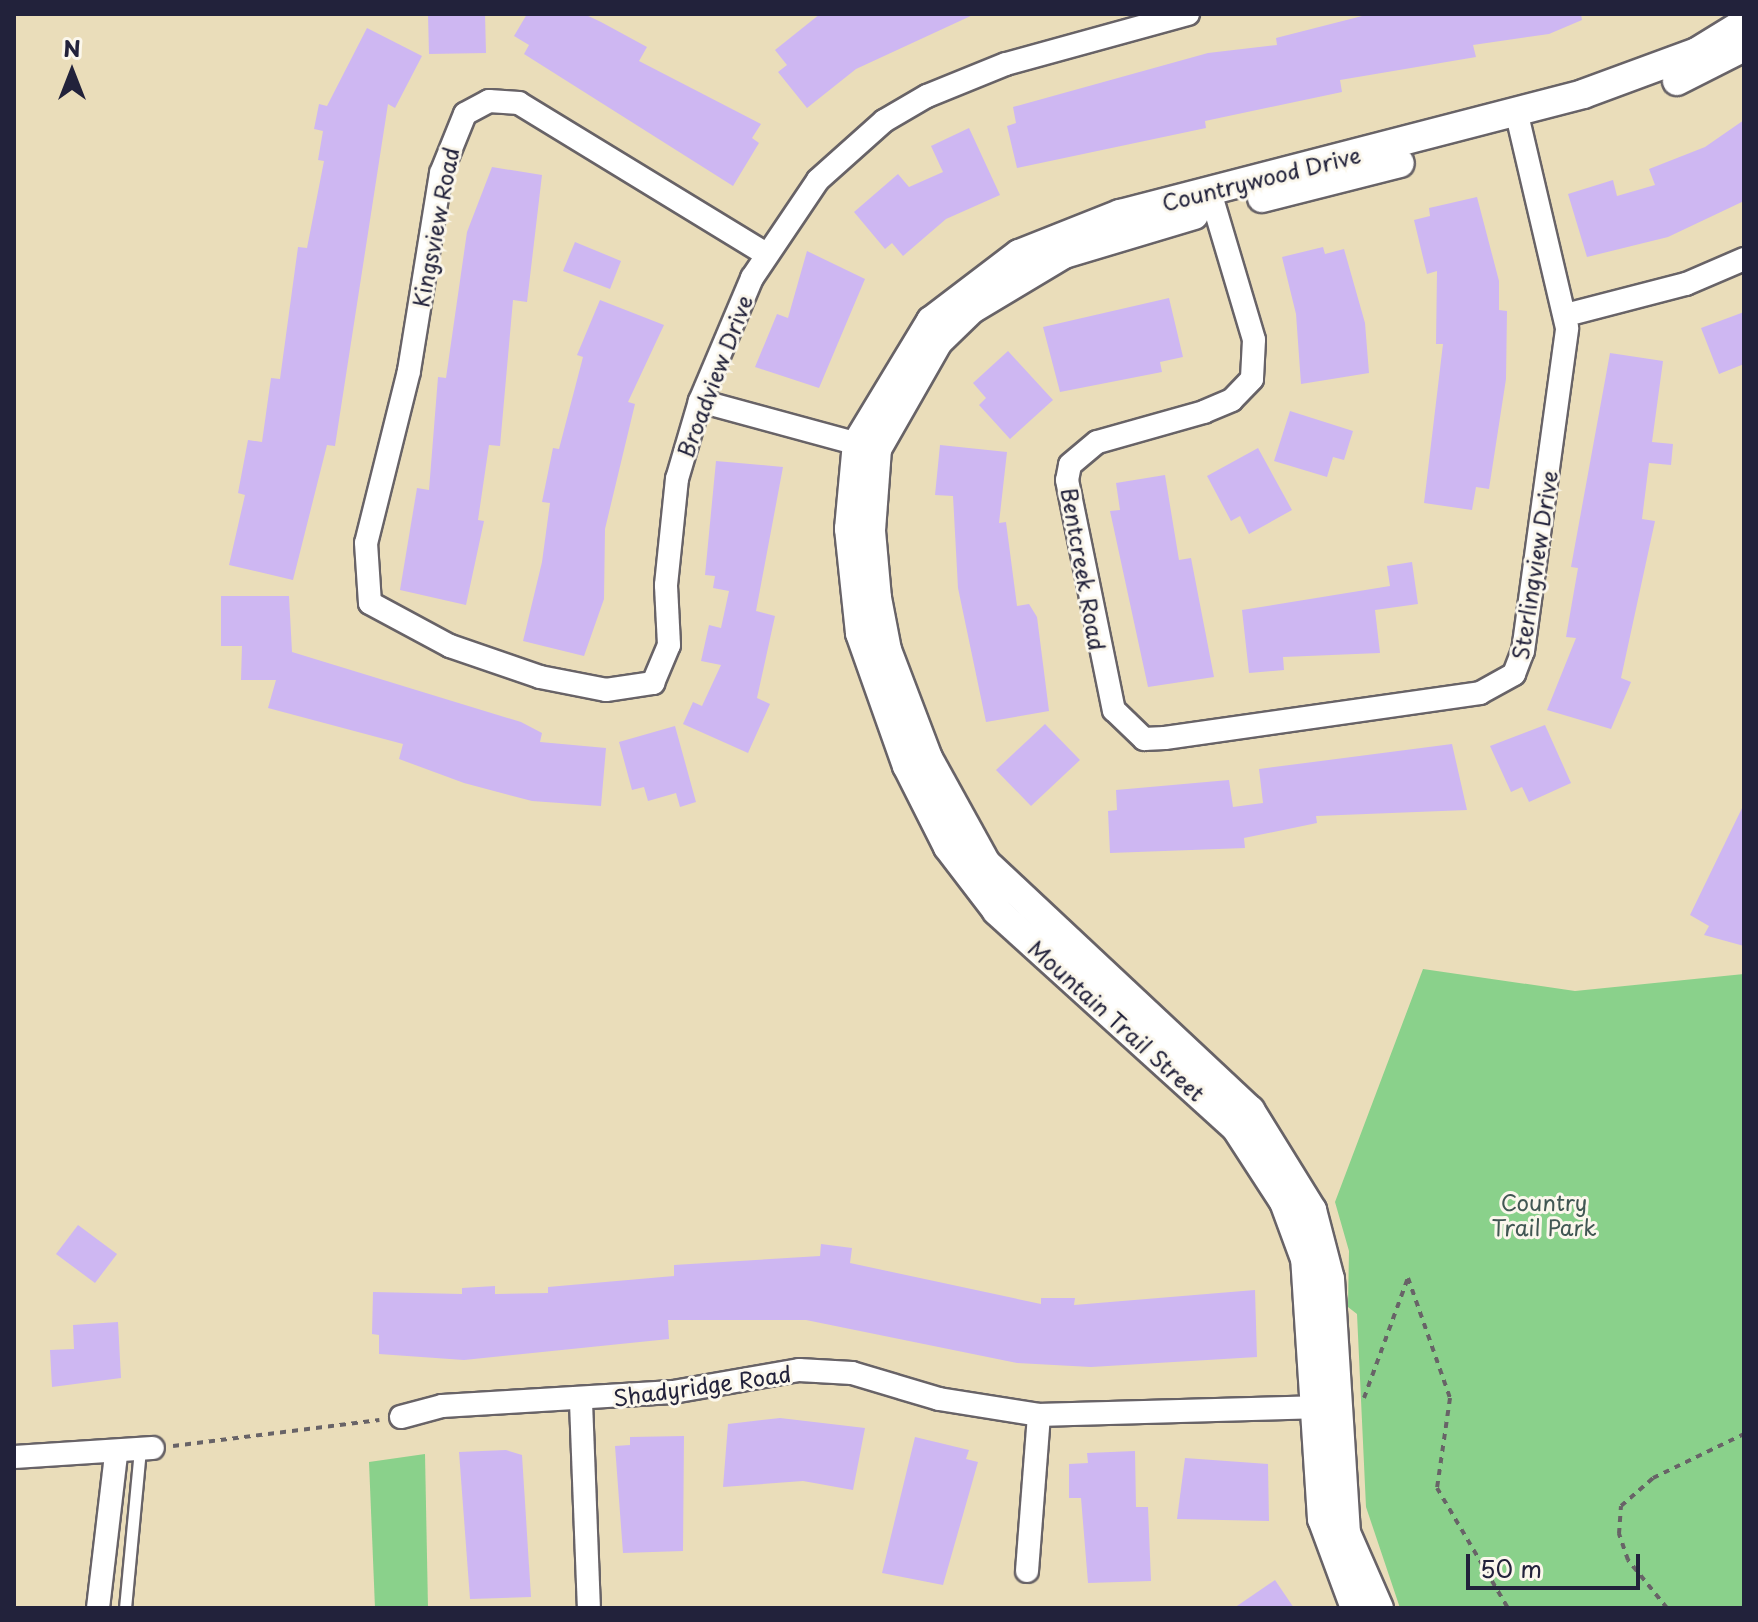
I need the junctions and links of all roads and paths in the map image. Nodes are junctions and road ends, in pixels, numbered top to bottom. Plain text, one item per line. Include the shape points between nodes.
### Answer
1 (1188, 14) edge
2 (1744, 23) edge
3 (1744, 47) edge
4 (1520, 123) junction
5 (1212, 201) junction
6 (766, 254) junction
7 (1744, 259) edge
8 (1566, 315) junction
9 (700, 401) junction
10 (867, 446) junction
11 (365, 590) joint
12 (1129, 730) joint
13 (581, 1402) junction
14 (1323, 1407) junction
15 (1039, 1415) junction
16 (401, 1417) joint
17 (1744, 1434) edge
18 (147, 1449) junction
19 (116, 1455) junction
20 (14, 1457) edge
21 (1027, 1571) dead end
22 (98, 1608) edge
23 (125, 1608) edge
24 (589, 1608) edge
25 (1355, 1608) edge
26 (1379, 1608) edge
27 (1508, 1608) edge
28 (1667, 1608) edge

1 - 6 street, Broadview Drive via 1006,64 927,96 840,157
2 - 4 street, Countrywood Drive via 1697,52
3 - 4 street, Countrywood Drive via 1641,95
4 - 5 street, Countrywood Drive
4 - 8 street, Sterlingview Drive
5 - 10 street, Countrywood Drive via 1060,234 984,275 931,321
5 - 12 street, Bentcreek Road via 1254,340 1252,379 1232,400 1204,412 1097,442 1070,465 1067,480 1106,690
6 - 9 street, Broadview Drive
6 - 11 street, Kingsview Road via 519,103 489,101 465,114 441,173 409,371 366,543
7 - 8 street via 1686,284
8 - 12 street, Sterlingview Drive via 1563,387 1514,674 1480,693 1165,738
9 - 10 street
9 - 11 street, Broadview Drive via 677,479 666,585 669,645 653,683 606,690 485,660 396,622
10 - 14 street, Mountain Trail Street via 849,529 860,633 925,805 997,911 1236,1128 1260,1159 1305,1259
13 - 15 street, Shadyridge Road via 799,1370 852,1373 953,1402
13 - 16 street, Shadyridge Road via 442,1406
13 - 24 street
14 - 15 street, Shadyridge Road
14 - 25 street, Mountain Trail Street via 1322,1519
14 - 26 street, Mountain Trail Street via 1346,1533
14 - 27 path via 1361,1404 1408,1278 1450,1398 1437,1488
15 - 21 street
16 - 18 path
17 - 28 path via 1653,1478 1621,1506 1623,1550
18 - 19 street
18 - 23 lane
19 - 20 street
19 - 22 street

